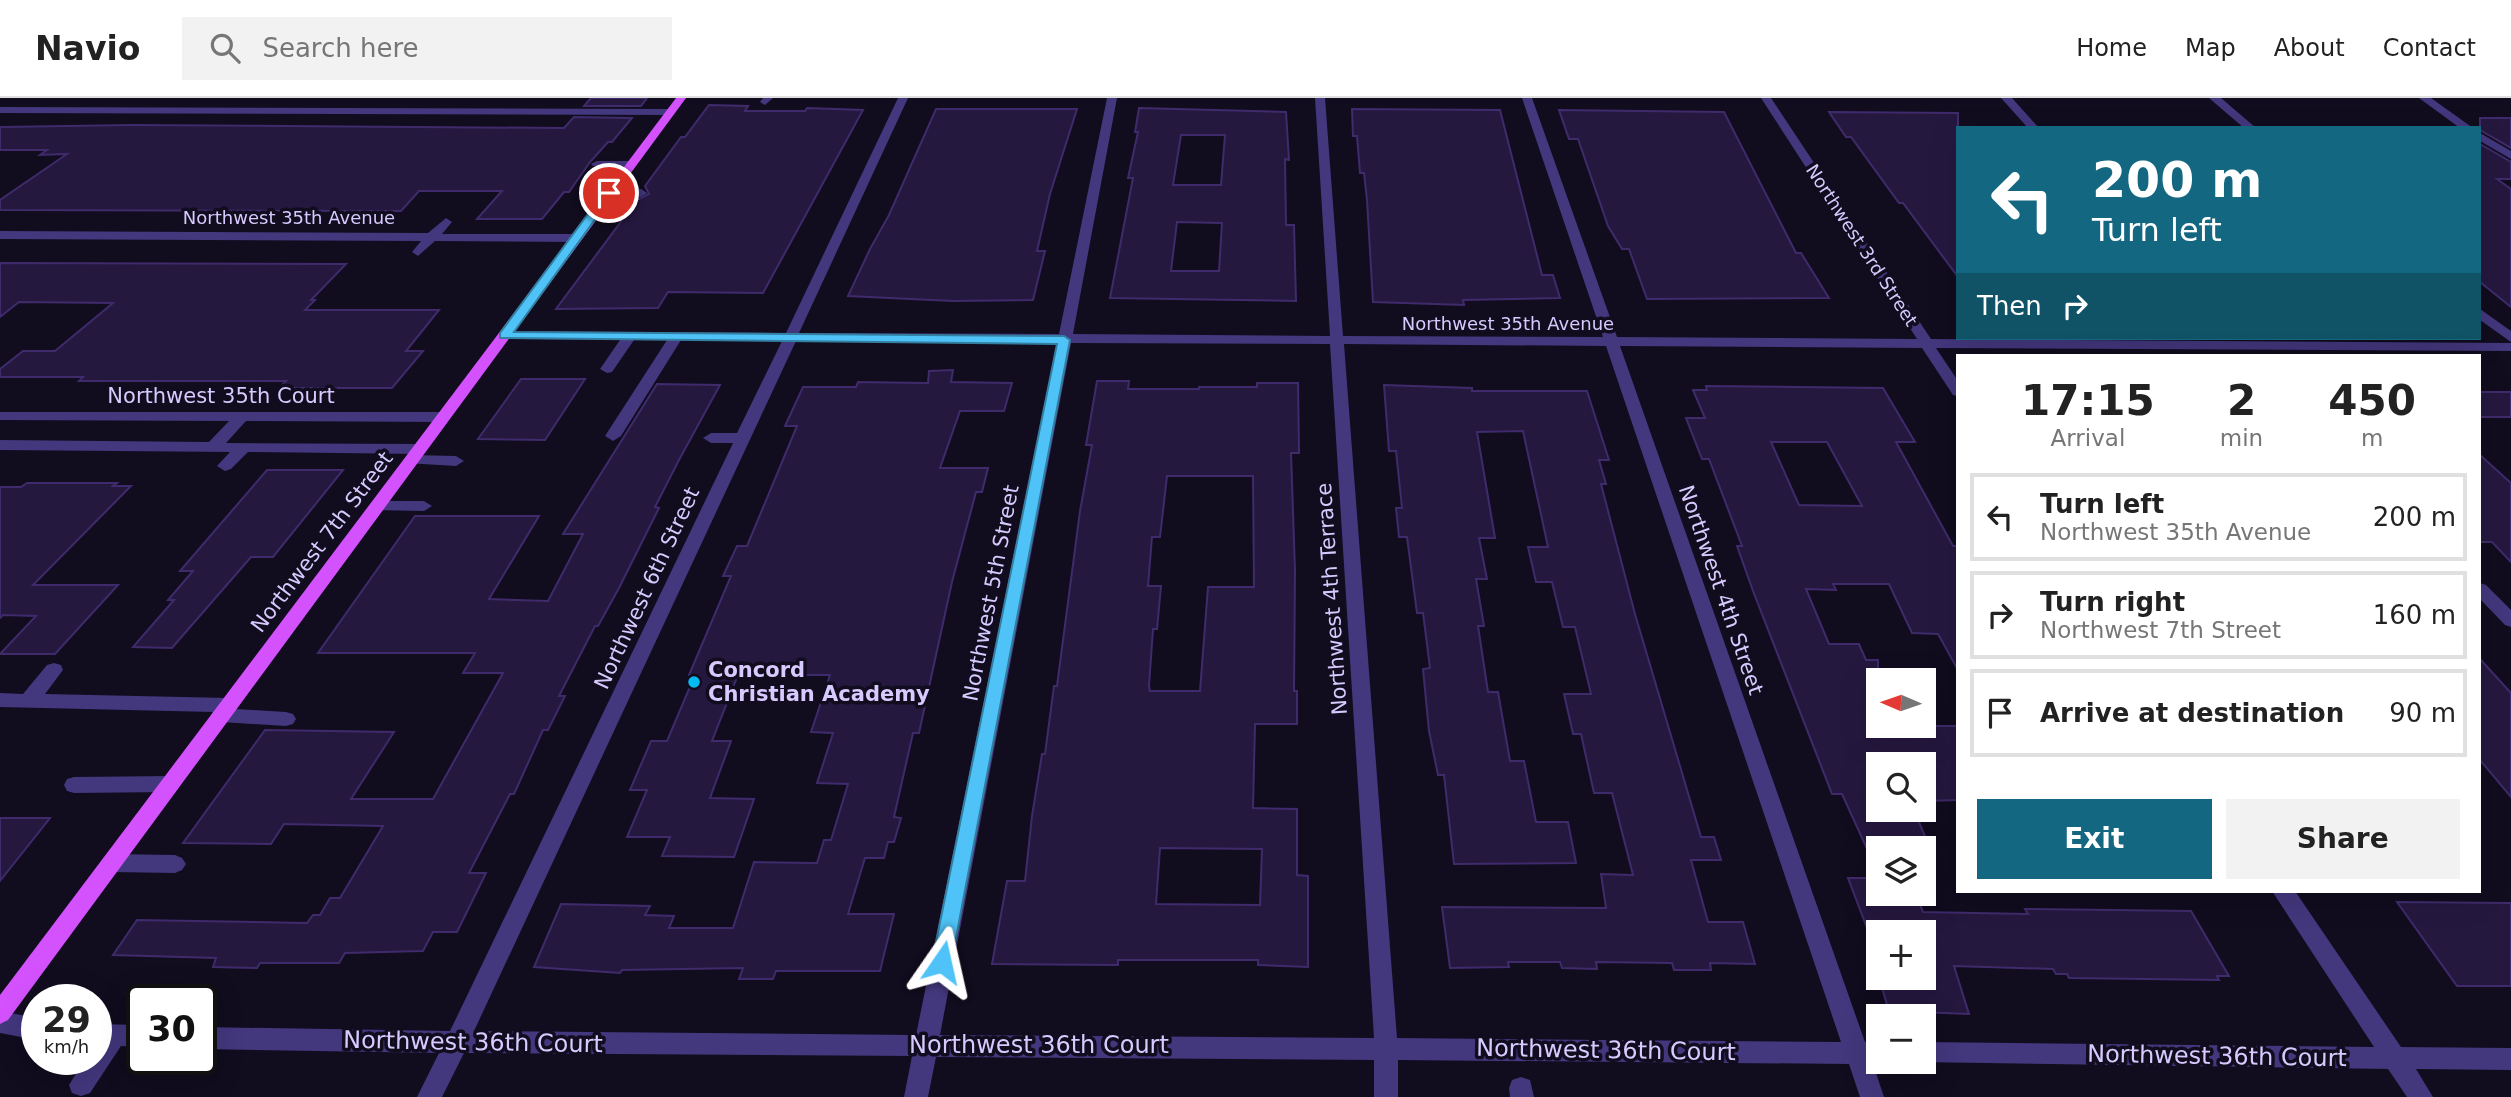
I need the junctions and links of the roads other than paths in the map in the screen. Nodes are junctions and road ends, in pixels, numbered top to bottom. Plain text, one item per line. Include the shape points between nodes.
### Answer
1 (904, 98) edge
2 (1112, 98) edge
3 (1320, 98) edge
4 (1527, 98) edge
5 (1766, 98) edge
6 (2006, 98) edge
7 (2214, 98) edge
8 (2424, 98) edge
9 (521, 101) dead end
10 (675, 105) edge
11 (0, 110) edge
12 (511, 112) junction
13 (2032, 126) edge
14 (2249, 126) edge
15 (2465, 126) edge
16 (2481, 137) edge
17 (2511, 156) edge
18 (597, 164) dead end
19 (630, 164) junction
20 (609, 193) junction
21 (641, 193) dead end
22 (446, 222) dead end
23 (406, 223) dead end
24 (0, 235) edge
25 (393, 237) junction
26 (432, 237) junction
27 (481, 237) junction
28 (577, 238) junction
29 (468, 250) dead end
30 (418, 252) dead end
31 (2481, 314) edge
32 (505, 335) junction
33 (629, 337) junction
34 (676, 337) junction
35 (792, 338) junction
36 (2511, 338) edge
37 (1064, 340) junction
38 (1337, 341) junction
39 (1612, 343) junction
40 (1926, 344) junction
41 (2245, 347) edge
42 (2511, 347) edge
43 (607, 369) dead end
44 (1956, 389) edge
45 (0, 416) edge
46 (96, 416) junction
47 (241, 417) junction
48 (443, 417) junction
49 (613, 436) dead end
50 (743, 438) junction
51 (711, 439) dead end
52 (0, 445) edge
53 (64, 445) junction
54 (213, 447) junction
55 (243, 448) junction
56 (415, 454) junction
57 (456, 461) dead end
58 (225, 466) dead end
59 (377, 506) junction
60 (424, 506) dead end
61 (2481, 590) edge
62 (2511, 621) edge
63 (54, 670) dead end
64 (10, 704) edge
65 (225, 710) junction
66 (286, 719) dead end
67 (170, 784) junction
68 (74, 785) dead end
69 (111, 863) junction
70 (175, 864) dead end
71 (2284, 893) edge
72 (0, 1013) edge
73 (0, 1022) edge
74 (21, 1026) edge
75 (217, 1038) edge
76 (457, 1042) junction
77 (926, 1045) junction
78 (1386, 1048) junction
79 (1866, 1053) edge
80 (1936, 1053) edge
81 (2394, 1058) junction
82 (2511, 1059) edge
83 (1869, 1074) edge
84 (86, 1075) edge
85 (81, 1085) dead end
86 (429, 1097) edge
87 (916, 1097) edge
88 (1386, 1097) edge
89 (1872, 1097) edge
90 (2421, 1097) edge

1 - 35 street, Northwest 6th Street
2 - 37 street, Northwest 5th Street
3 - 38 street, Northwest 4th Terrace
4 - 39 street, Northwest 4th Street
5 - 40 street, Northwest 3rd Street
6 - 13 street
7 - 14 street
8 - 15 street
9 - 12 street
10 - 12 street
10 - 19 main road, Northwest 7th Street
11 - 12 street
16 - 17 street
18 - 19 street
19 - 20 main road, Northwest 7th Street
20 - 21 street
20 - 28 main road, Northwest 7th Street
22 - 26 street
23 - 25 street
24 - 25 street, Northwest 35th Avenue
25 - 26 street, Northwest 35th Avenue
26 - 27 street, Northwest 35th Avenue
26 - 30 street
27 - 28 street, Northwest 35th Avenue
27 - 29 street
28 - 32 main road, Northwest 7th Street
31 - 36 street
32 - 33 street, Northwest 35th Avenue
32 - 48 main road, Northwest 7th Street
33 - 34 street, Northwest 35th Avenue
33 - 43 street
34 - 35 street, Northwest 35th Avenue
34 - 49 street
35 - 37 street, Northwest 35th Avenue
35 - 50 street, Northwest 6th Street
37 - 38 street, Northwest 35th Avenue
37 - 77 street, Northwest 5th Street
38 - 39 street, Northwest 35th Avenue
38 - 78 street, Northwest 4th Terrace
39 - 40 street, Northwest 35th Avenue
39 - 79 street, Northwest 4th Street
40 - 41 street, Northwest 35th Avenue
40 - 44 street, Northwest 3rd Street
41 - 42 street, Northwest 35th Avenue
45 - 46 street, Northwest 35th Court
46 - 47 street, Northwest 35th Court
46 - 53 street
47 - 48 street, Northwest 35th Court
47 - 54 street
48 - 56 main road, Northwest 7th Street
50 - 51 street
50 - 76 street, Northwest 6th Street
52 - 53 street
53 - 54 street
54 - 55 street
55 - 56 street
55 - 58 street
56 - 57 street
56 - 59 main road, Northwest 7th Street
59 - 60 street
59 - 65 main road, Northwest 7th Street
61 - 62 street
63 - 64 street
64 - 65 street
65 - 66 street
65 - 67 main road, Northwest 7th Street
67 - 68 street
67 - 69 main road, Northwest 7th Street
69 - 70 street
69 - 72 main road, Northwest 7th Street
71 - 81 street
73 - 74 street
75 - 76 street, Northwest 36th Court
76 - 77 street, Northwest 36th Court
76 - 86 street, Northwest 6th Street
77 - 78 street, Northwest 36th Court
77 - 87 street, Northwest 5th Street
78 - 79 street, Northwest 36th Court
78 - 88 street, Northwest 4th Terrace
80 - 81 street, Northwest 36th Court
81 - 82 street, Northwest 36th Court
81 - 90 street
83 - 89 street, Northwest 4th Street
84 - 85 street

